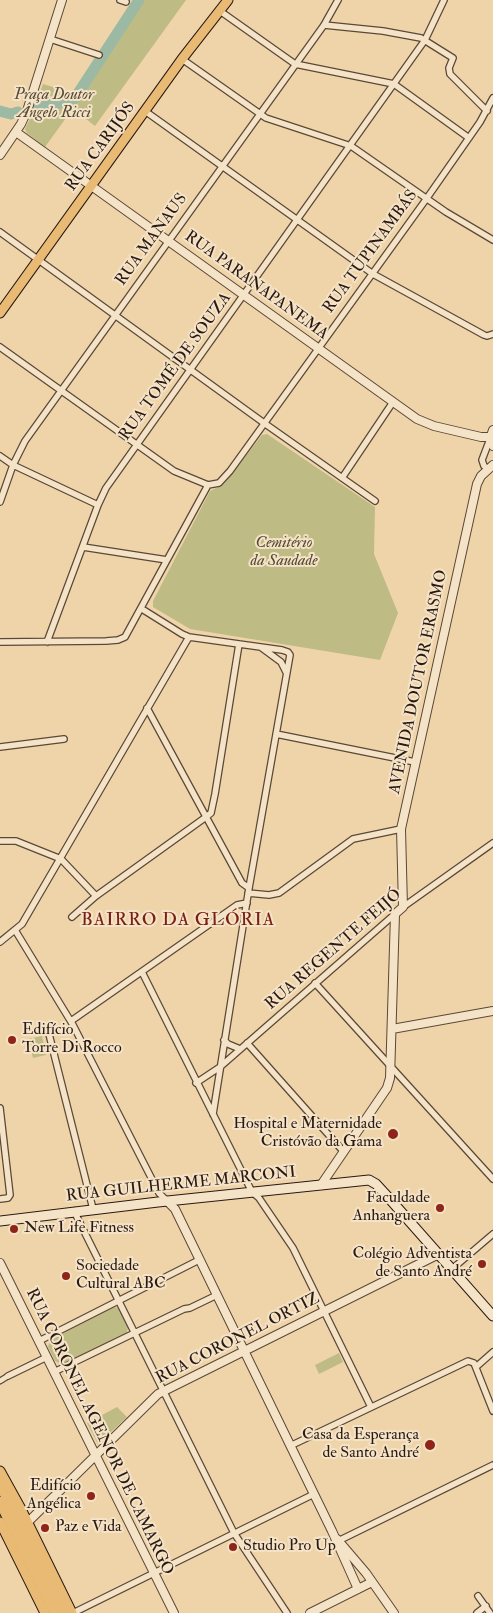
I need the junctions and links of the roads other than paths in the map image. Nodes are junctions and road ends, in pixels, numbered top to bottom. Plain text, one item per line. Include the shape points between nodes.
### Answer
1 (62, 0) edge
2 (228, 0) edge
3 (338, 0) edge
4 (444, 0) edge
5 (220, 11) junction
6 (324, 25) junction
7 (50, 39) junction
8 (425, 40) junction
9 (99, 55) dead end
10 (182, 59) junction
11 (295, 64) junction
12 (394, 84) junction
13 (493, 98) edge
14 (145, 111) junction
15 (487, 111) junction
16 (260, 114) junction
17 (16, 132) junction
18 (469, 138) junction
19 (351, 146) junction
20 (0, 155) edge
21 (222, 166) junction
22 (91, 186) junction
23 (427, 198) junction
24 (297, 219) junction
25 (0, 232) edge
26 (169, 240) junction
27 (493, 240) edge
28 (38, 260) junction
29 (373, 274) junction
30 (244, 294) junction
31 (0, 313) edge
32 (115, 316) junction
33 (492, 334) edge
34 (0, 347) edge
35 (318, 349) junction
36 (190, 370) junction
37 (61, 391) junction
38 (393, 402) junction
39 (264, 424) junction
40 (492, 438) edge
41 (136, 445) junction
42 (0, 456) edge
43 (13, 465) junction
44 (491, 467) edge
45 (342, 478) junction
46 (208, 485) junction
47 (375, 501) dead end
48 (0, 502) edge
49 (98, 504) junction
50 (83, 547) junction
51 (167, 560) junction
52 (142, 608) junction
53 (189, 637) junction
54 (0, 642) edge
55 (46, 642) junction
56 (239, 644) junction
57 (259, 646) junction
58 (289, 657) junction
59 (281, 662) junction
60 (286, 672) junction
61 (147, 708) junction
62 (276, 734) junction
63 (64, 739) dead end
64 (0, 747) edge
65 (415, 762) junction
66 (206, 817) junction
67 (401, 829) junction
68 (0, 841) edge
69 (493, 843) edge
70 (61, 859) junction
71 (249, 890) junction
72 (96, 896) junction
73 (246, 903) junction
74 (403, 907) junction
75 (395, 914) junction
76 (72, 918) dead end
77 (15, 930) junction
78 (0, 942) edge
79 (142, 972) junction
80 (315, 983) junction
81 (493, 1011) edge
82 (72, 1021) junction
83 (392, 1029) junction
84 (49, 1034) dead end
85 (224, 1040) junction
86 (247, 1043) junction
87 (240, 1049) junction
88 (390, 1066) junction
89 (220, 1068) junction
90 (196, 1083) junction
91 (0, 1108) edge
92 (213, 1114) junction
93 (343, 1151) junction
94 (493, 1179) edge
95 (321, 1185) junction
96 (252, 1192) junction
97 (0, 1199) edge
98 (167, 1201) junction
99 (93, 1209) junction
100 (74, 1211) junction
101 (0, 1221) edge
102 (493, 1234) edge
103 (439, 1254) junction
104 (199, 1260) junction
105 (0, 1263) edge
106 (452, 1269) junction
107 (216, 1296) junction
108 (118, 1301) junction
109 (324, 1311) junction
110 (493, 1316) edge
111 (134, 1333) junction
112 (39, 1341) junction
113 (244, 1351) junction
114 (493, 1352) edge
115 (47, 1357) junction
116 (475, 1365) junction
117 (54, 1372) junction
118 (7, 1376) joint
119 (0, 1382) edge
120 (164, 1391) junction
121 (372, 1406) junction
122 (493, 1411) edge
123 (290, 1446) junction
124 (96, 1455) junction
125 (493, 1465) edge
126 (0, 1472) edge
127 (0, 1484) edge
128 (314, 1494) junction
129 (0, 1502) edge
130 (28, 1522) junction
131 (1, 1528) edge
132 (234, 1533) junction
133 (337, 1541) junction
134 (154, 1573) junction
135 (372, 1582) junction
136 (358, 1589) junction
137 (478, 1596) dead end
138 (486, 1606) junction
139 (45, 1613) edge
140 (55, 1613) edge
141 (63, 1613) edge
142 (73, 1613) edge
143 (174, 1613) edge
144 (287, 1613) edge
145 (310, 1613) edge
146 (394, 1613) edge
147 (477, 1613) edge
148 (490, 1613) edge

1 - 7 street
2 - 5 main road, RUA CARIJÓS
3 - 6 street, RUA MANAUS
4 - 8 street, RUA TOMÉ DE SOUZA
5 - 10 main road, RUA CARIJÓS
5 - 11 street
6 - 8 street via 384,31
6 - 11 street, RUA MANAUS
7 - 9 street
7 - 17 street via 27,111
8 - 12 street, RUA TOMÉ DE SOUZA
8 - 15 street via 453,58 450,74
10 - 14 main road, RUA CARIJÓS
10 - 16 street
11 - 12 street
11 - 16 street, RUA MANAUS
12 - 18 street
12 - 19 street, RUA TOMÉ DE SOUZA
13 - 15 street, RUA TUPINAMBÁS
14 - 21 street
14 - 22 main road, RUA CARIJÓS
15 - 18 street, RUA TUPINAMBÁS
16 - 19 street
16 - 21 street, RUA MANAUS
17 - 20 street
17 - 22 street, RUA PARANAPANEMA
18 - 23 street, RUA TUPINAMBÁS
19 - 23 street
19 - 24 street, RUA TOMÉ DE SOUZA
21 - 24 street
21 - 26 street, RUA MANAUS
22 - 26 street, RUA PARANAPANEMA
22 - 28 main road, RUA CARIJÓS
23 - 27 street
23 - 29 street, RUA TUPINAMBÁS
24 - 29 street
24 - 30 street, RUA TOMÉ DE SOUZA
25 - 28 street
26 - 30 street, RUA PARANAPANEMA
26 - 32 street, RUA MANAUS
28 - 31 main road, RUA CARIJÓS
28 - 32 street
29 - 33 street via 484,335
29 - 35 street, RUA TUPINAMBÁS
30 - 35 street, RUA PARANAPANEMA
30 - 36 street, RUA TOMÉ DE SOUZA
32 - 36 street
32 - 37 street, RUA MANAUS
34 - 37 street
35 - 38 street, RUA PARANAPANEMA
35 - 39 street, RUA TUPINAMBÁS
36 - 39 street
36 - 41 street, RUA TOMÉ DE SOUZA
37 - 41 street
37 - 43 street, RUA MANAUS via 25,441
38 - 40 street, RUA PARANAPANEMA via 426,423
38 - 45 street
39 - 45 street
39 - 46 street, RUA TUPINAMBÁS via 222,481
40 - 44 street, AVENIDA DOUTOR ERASMO via 482,460 484,466
41 - 46 street via 174,472
41 - 49 street, RUA TOMÉ DE SOUZA
42 - 43 street
43 - 48 street, RUA MANAUS
43 - 49 street
44 - 65 street, AVENIDA DOUTOR ERASMO via 477,484
45 - 47 street
46 - 51 street
49 - 50 street, RUA TOMÉ DE SOUZA
50 - 51 street
50 - 55 street, RUA TOMÉ DE SOUZA
51 - 52 street
52 - 53 street
52 - 55 street via 127,635 120,640
53 - 56 street
53 - 61 street
54 - 55 street
56 - 57 street
56 - 66 street via 212,810
57 - 58 street via 282,650
57 - 59 street
58 - 59 street via 286,662
58 - 60 street
59 - 60 street
60 - 62 street
61 - 66 street
61 - 70 street
62 - 65 street
62 - 71 street
63 - 64 street
65 - 67 street, AVENIDA DOUTOR ERASMO
66 - 71 street
66 - 72 street
67 - 71 street via 354,839 278,892 269,895
67 - 74 street, AVENIDA DOUTOR ERASMO
68 - 70 street via 16,841
69 - 74 street, RUA REGENTE FEIJÓ
70 - 72 street
70 - 77 street via 22,924
71 - 73 street
72 - 76 street
73 - 79 street via 237,905
73 - 85 street
74 - 75 street, RUA REGENTE FEIJÓ
75 - 80 street, RUA REGENTE FEIJÓ
75 - 83 street
77 - 78 street
77 - 82 street
79 - 82 street
79 - 90 street
80 - 86 street, RUA REGENTE FEIJÓ
80 - 88 street
81 - 83 street
82 - 98 street via 159,1193
83 - 88 street
84 - 99 street
85 - 87 street
85 - 89 street
86 - 87 street, RUA REGENTE FEIJÓ
86 - 93 street
87 - 89 street, RUA REGENTE FEIJÓ
88 - 93 street via 387,1088
88 - 94 street
89 - 90 street, RUA REGENTE FEIJÓ
89 - 92 street
90 - 92 street
91 - 97 street via 10,1195
92 - 96 street
93 - 95 street
95 - 96 main road, RUA GUILHERME MARCONI
95 - 103 main road, RUA GUILHERME MARCONI via 365,1180 376,1184
96 - 98 main road, RUA GUILHERME MARCONI
96 - 109 street via 293,1248
98 - 99 main road, RUA GUILHERME MARCONI
98 - 104 street via 175,1209
99 - 100 main road, RUA GUILHERME MARCONI
100 - 101 main road, RUA GUILHERME MARCONI
100 - 108 street
102 - 106 street
103 - 106 main road
103 - 109 street, RUA CORONEL ORTIZ
104 - 107 street
104 - 108 street
105 - 112 street, RUA CORONEL AGENOR DE CAMARGO
106 - 110 main road
107 - 111 street
107 - 113 street
108 - 111 street
108 - 112 street
109 - 113 street, RUA CORONEL ORTIZ
109 - 121 street
111 - 117 street
111 - 120 street
112 - 115 street, RUA CORONEL AGENOR DE CAMARGO
113 - 120 street, RUA CORONEL ORTIZ
113 - 123 street
114 - 116 street
115 - 117 street, RUA CORONEL AGENOR DE CAMARGO
115 - 118 street
116 - 121 street via 466,1362
116 - 122 street
117 - 124 street, RUA CORONEL AGENOR DE CAMARGO
118 - 119 street
120 - 124 street, RUA CORONEL ORTIZ via 156,1395
120 - 132 street
121 - 123 street
123 - 128 street
124 - 130 street, RUA CORONEL ORTIZ
124 - 134 street, RUA CORONEL AGENOR DE CAMARGO
125 - 133 street
126 - 130 main road
127 - 141 highway
128 - 132 street
128 - 133 street
129 - 140 highway
130 - 142 main road
131 - 139 main road
132 - 134 street
132 - 144 street
133 - 135 street
133 - 136 street
134 - 142 street
134 - 143 street, RUA CORONEL AGENOR DE CAMARGO
135 - 136 street
135 - 146 street
136 - 145 street
137 - 138 street
138 - 147 street
138 - 148 street

